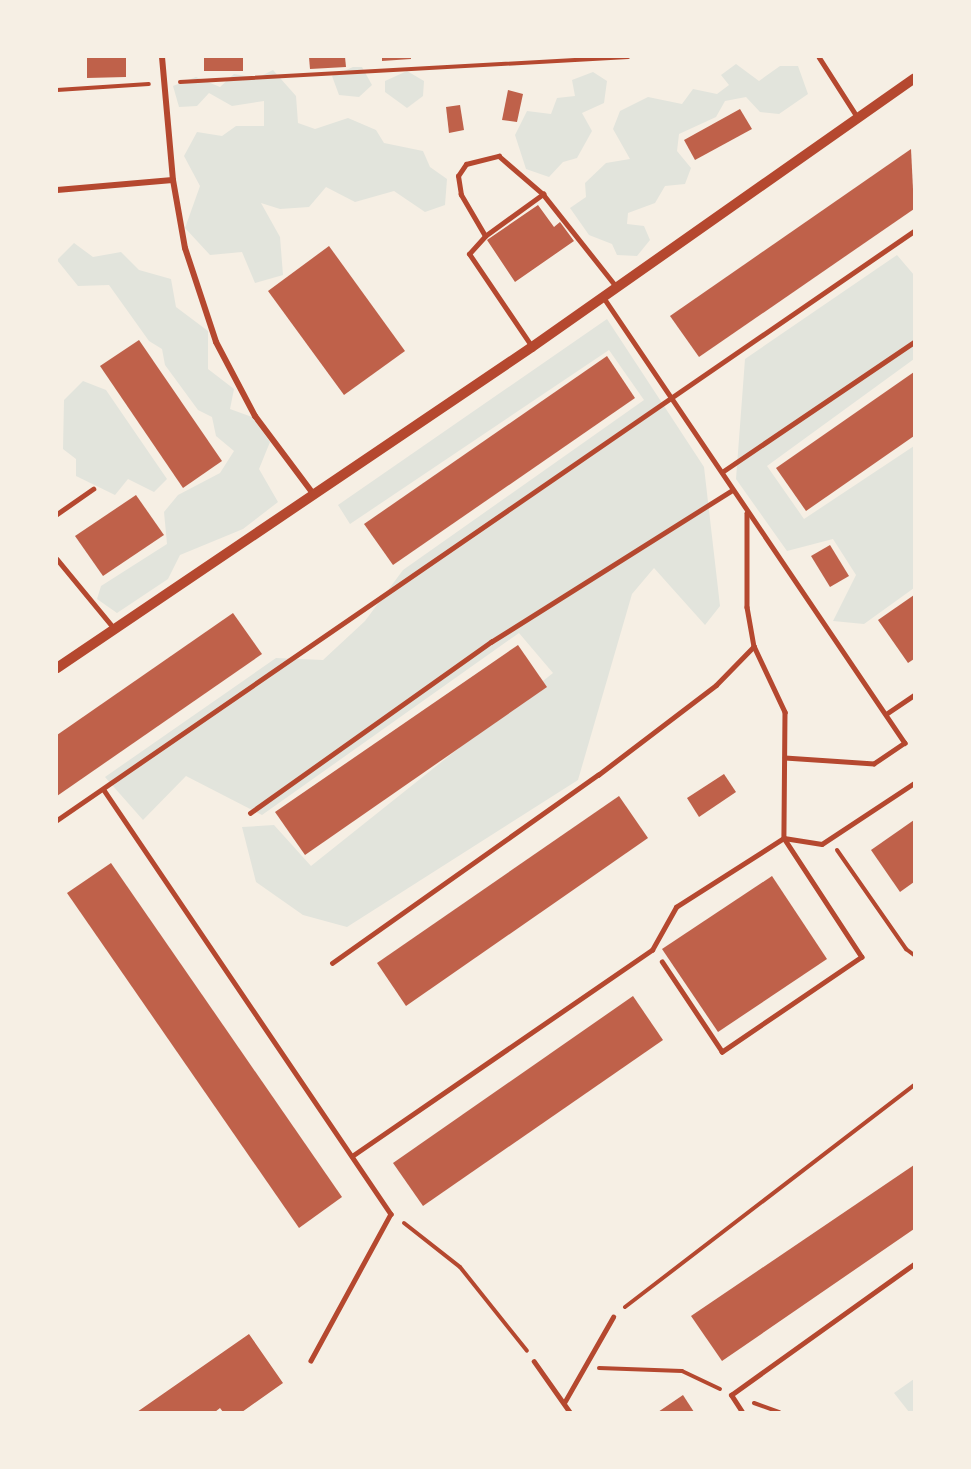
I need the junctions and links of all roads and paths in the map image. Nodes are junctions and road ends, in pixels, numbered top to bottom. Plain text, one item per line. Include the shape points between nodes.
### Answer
1 (162, 57) edge
2 (628, 57) edge
3 (819, 57) edge
4 (914, 79) edge
5 (163, 83) junction
6 (57, 90) edge
7 (858, 118) junction
8 (173, 180) junction
9 (57, 190) edge
10 (543, 194) junction
11 (914, 231) edge
12 (485, 236) junction
13 (618, 288) junction
14 (604, 298) junction
15 (914, 342) edge
16 (532, 347) junction
17 (674, 398) junction
18 (722, 472) junction
19 (93, 489) dead end
20 (732, 490) junction
21 (314, 495) junction
22 (747, 513) junction
23 (57, 514) edge
24 (57, 559) edge
25 (113, 627) junction
26 (754, 646) junction
27 (57, 668) edge
28 (914, 695) edge
29 (886, 714) junction
30 (784, 758) junction
31 (914, 783) edge
32 (104, 790) junction
33 (250, 813) dead end
34 (57, 820) edge
35 (784, 838) junction
36 (829, 839) junction
37 (914, 955) edge
38 (662, 962) dead end
39 (332, 963) dead end
40 (914, 1085) edge
41 (352, 1156) junction
42 (392, 1214) junction
43 (914, 1264) edge
44 (613, 1317) joint
45 (311, 1361) dead end
46 (534, 1361) joint
47 (587, 1368) junction
48 (731, 1395) junction
49 (564, 1403) junction
50 (570, 1412) edge
51 (742, 1412) edge

1 - 5 street
2 - 5 path
3 - 7 lane
4 - 7 street
5 - 6 path
5 - 8 street
7 - 13 street
8 - 9 street
8 - 21 street via 185,248 216,342 255,416
10 - 12 lane
10 - 12 lane via 499,156 466,164 458,176 460,195
10 - 13 lane
11 - 17 lane
12 - 16 lane via 469,254
13 - 14 street
14 - 16 street
14 - 17 lane
15 - 18 lane
16 - 21 street
17 - 18 lane
17 - 32 lane
18 - 20 lane
19 - 23 lane
20 - 22 lane
20 - 33 lane via 491,642
21 - 25 street
22 - 26 lane via 747,607
22 - 29 lane
24 - 25 lane
25 - 27 street
26 - 30 lane via 785,712
26 - 39 lane via 716,685 598,775
28 - 29 lane
29 - 30 lane via 905,743 874,764
30 - 35 lane
31 - 36 lane
32 - 34 lane
32 - 41 lane
35 - 36 lane via 822,844
35 - 38 lane via 862,957 722,1052
35 - 41 lane via 676,907 652,950
36 - 37 path via 906,950
40 - 44 path
41 - 42 lane
42 - 45 lane
42 - 46 path via 460,1267
43 - 48 lane
44 - 47 lane
46 - 49 lane
47 - 48 path via 682,1371
47 - 49 lane
48 - 51 lane
49 - 50 lane

